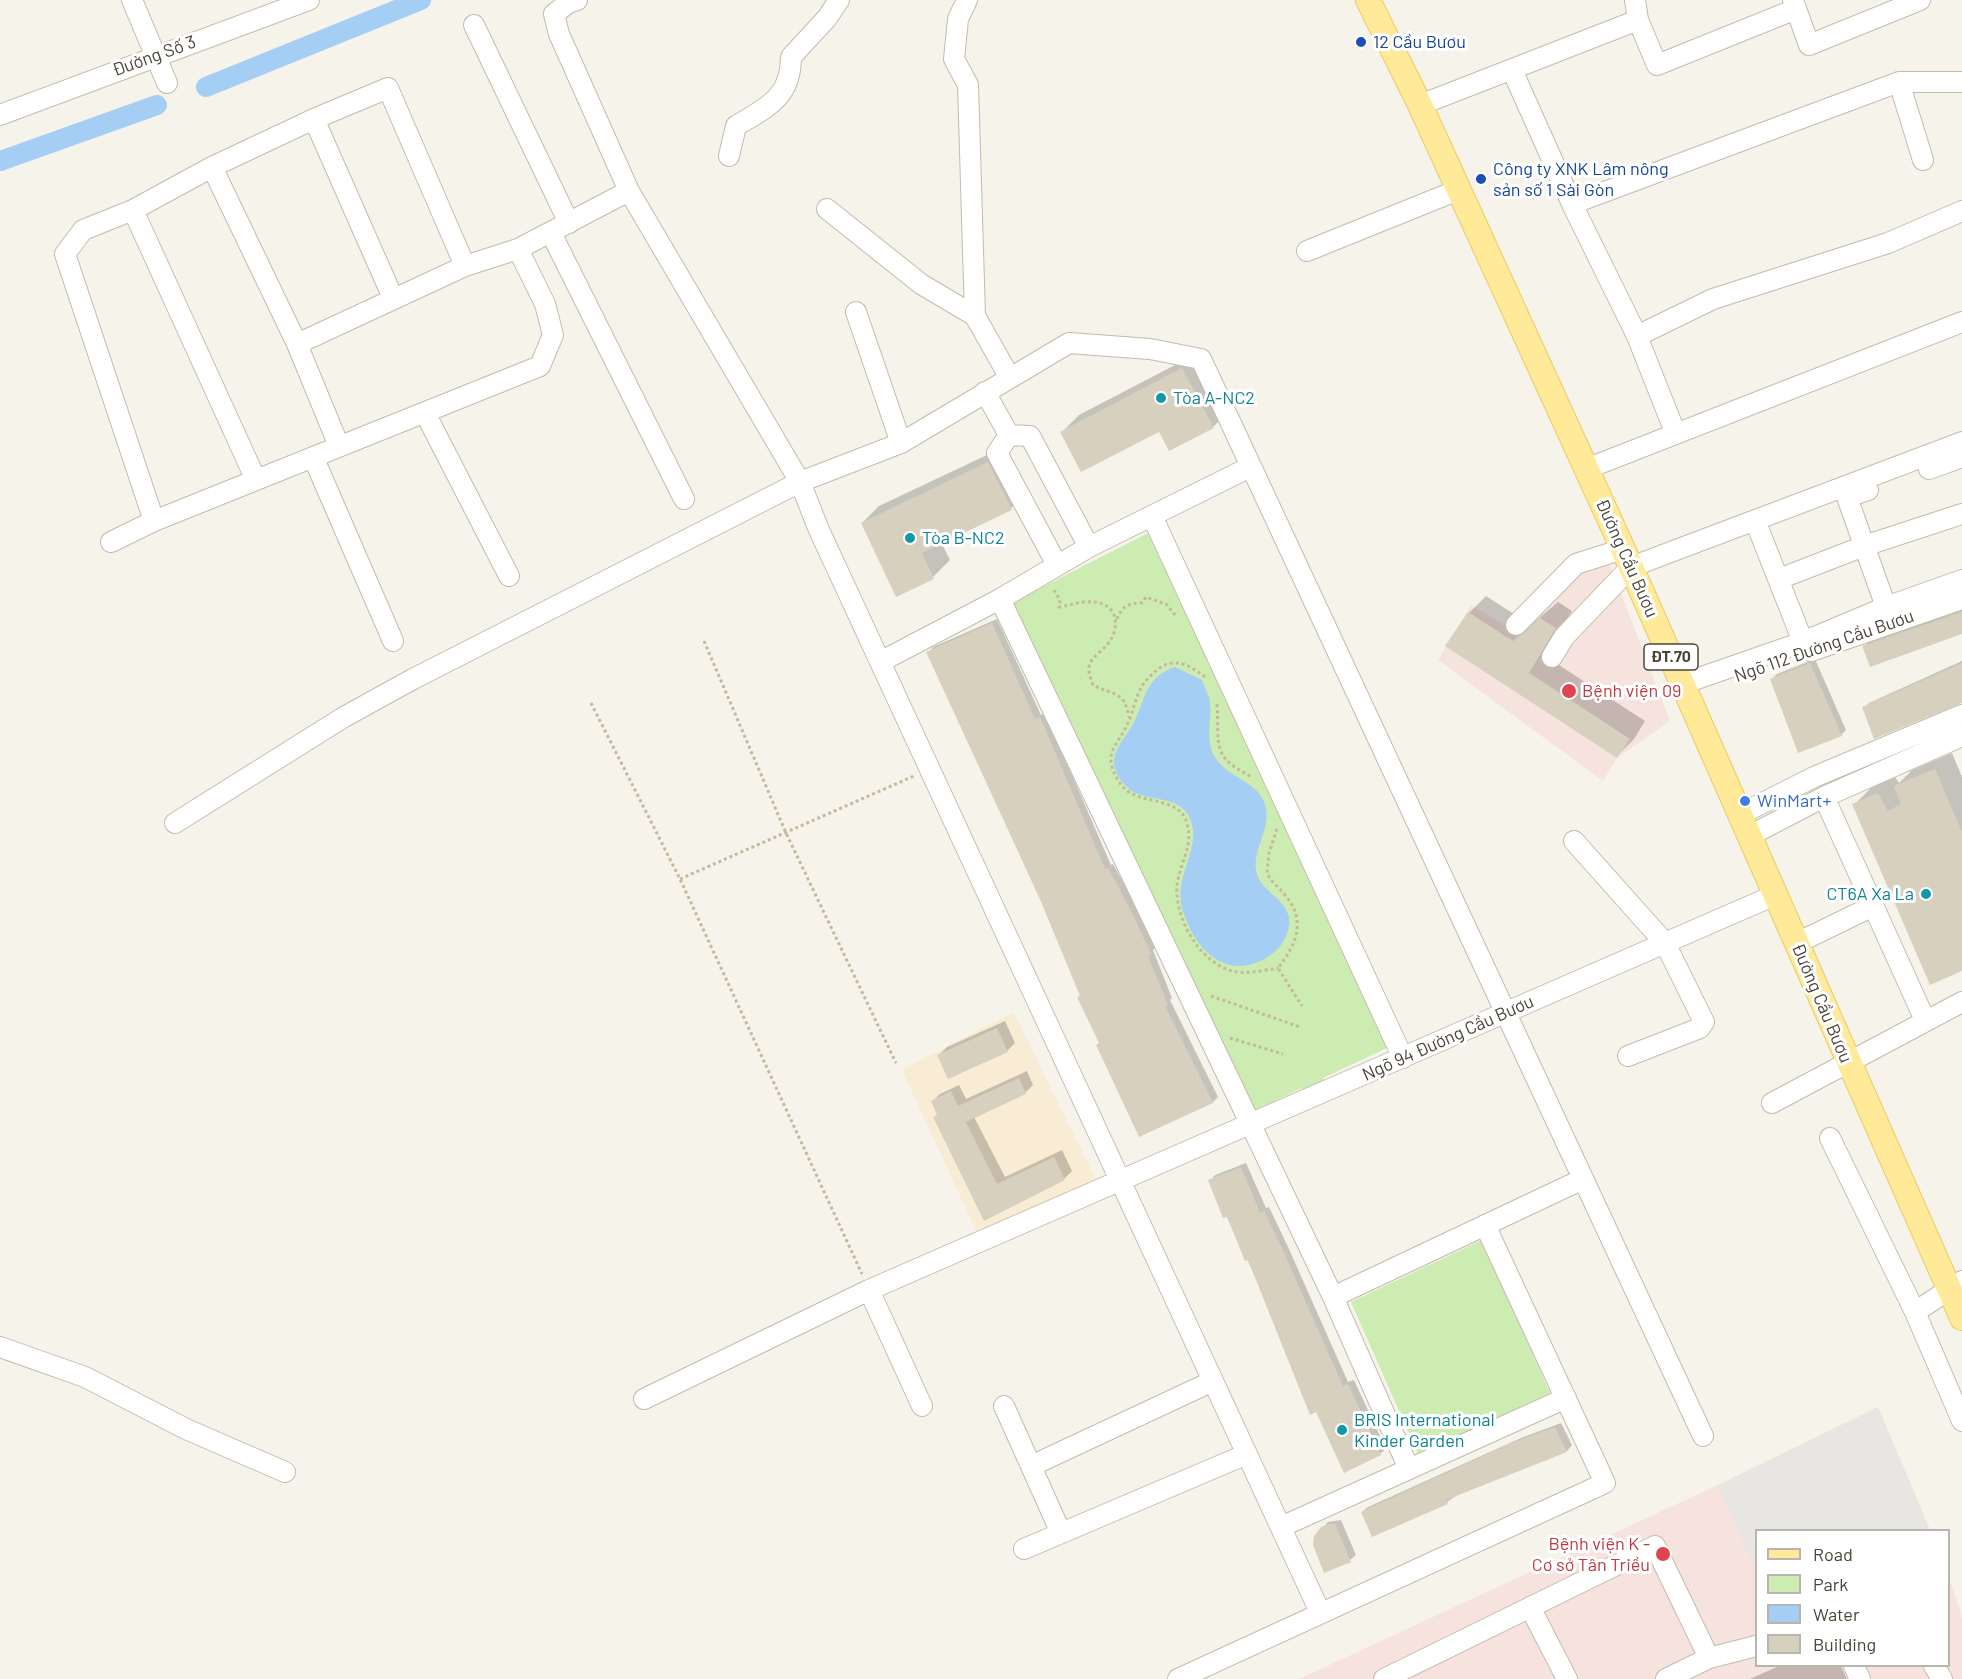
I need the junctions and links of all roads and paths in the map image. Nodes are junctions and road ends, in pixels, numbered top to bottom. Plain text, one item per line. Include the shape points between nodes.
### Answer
1 (132, 0) edge
2 (309, 0) edge
3 (577, 0) edge
4 (839, 0) edge
5 (967, 0) edge
6 (1368, 0) edge
7 (1920, 0) edge
8 (1794, 5) edge
9 (1636, 10) edge
10 (474, 25) dead end
11 (155, 56) junction
12 (1512, 70) junction
13 (1899, 82) junction
14 (1962, 82) edge
15 (167, 83) dead end
16 (1420, 105) junction
17 (0, 115) edge
18 (314, 119) junction
19 (729, 156) dead end
20 (1923, 160) dead end
21 (212, 167) junction
22 (1458, 190) junction
23 (629, 191) junction
24 (1572, 204) junction
25 (827, 209) dead end
26 (133, 210) junction
27 (1962, 211) edge
28 (569, 223) junction
29 (551, 233) junction
30 (518, 249) junction
31 (1307, 250) dead end
32 (465, 266) junction
33 (393, 298) junction
34 (856, 312) dead end
35 (975, 316) junction
36 (1962, 322) edge
37 (1637, 336) junction
38 (297, 344) junction
39 (1010, 378) junction
40 (985, 392) junction
41 (425, 413) junction
42 (1675, 432) junction
43 (1009, 435) junction
44 (901, 442) junction
45 (1962, 442) edge
46 (339, 446) junction
47 (1962, 457) edge
48 (314, 459) junction
49 (1251, 467) junction
50 (1586, 468) junction
51 (256, 480) junction
52 (800, 482) junction
53 (684, 499) dead end
54 (1962, 514) edge
55 (1152, 516) junction
56 (154, 521) junction
57 (1758, 528) dead end
58 (111, 542) dead end
59 (1864, 546) junction
60 (1089, 547) junction
61 (1627, 558) junction
62 (1057, 565) junction
63 (509, 576) dead end
64 (1779, 579) junction
65 (1962, 580) edge
66 (1050, 587) dead end
67 (1000, 599) junction
68 (1962, 599) edge
69 (1886, 607) junction
70 (1116, 619) junction
71 (1181, 621) dead end
72 (1516, 625) dead end
73 (393, 641) dead end
74 (704, 641) dead end
75 (1803, 642) junction
76 (1552, 657) dead end
77 (880, 662) junction
78 (1208, 680) dead end
79 (1685, 688) junction
80 (1216, 699) dead end
81 (591, 703) dead end
82 (1962, 715) edge
83 (1130, 719) junction
84 (1962, 736) edge
85 (929, 769) junction
86 (1257, 780) dead end
87 (1824, 797) junction
88 (175, 823) dead end
89 (1744, 825) junction
90 (1277, 827) dead end
91 (786, 833) junction
92 (1574, 841) dead end
93 (680, 879) junction
94 (1775, 895) junction
95 (1873, 906) junction
96 (1665, 943) junction
97 (1797, 943) junction
98 (1278, 968) junction
99 (1206, 994) dead end
100 (1962, 1002) edge
101 (1302, 1006) dead end
102 (1506, 1012) junction
103 (1925, 1020) junction
104 (1300, 1028) dead end
105 (1224, 1037) dead end
106 (1283, 1054) dead end
107 (1628, 1056) dead end
108 (1403, 1058) junction
109 (1847, 1061) junction
110 (896, 1064) dead end
111 (1772, 1103) dead end
112 (1252, 1124) junction
113 (1830, 1138) dead end
114 (1583, 1179) junction
115 (1120, 1181) junction
116 (1485, 1225) junction
117 (1955, 1285) edge
118 (869, 1290) junction
119 (1333, 1297) junction
120 (1915, 1312) junction
121 (1962, 1318) edge
122 (0, 1347) edge
123 (1213, 1381) junction
124 (1566, 1398) junction
125 (644, 1399) dead end
126 (922, 1406) dead end
127 (1004, 1406) dead end
128 (1962, 1421) edge
129 (1702, 1436) dead end
130 (1247, 1454) junction
131 (1031, 1466) junction
132 (1409, 1469) junction
133 (285, 1472) dead end
134 (1281, 1527) junction
135 (1061, 1533) junction
136 (1024, 1550) dead end
137 (1530, 1607) junction
138 (1320, 1612) junction
139 (1755, 1646) edge
140 (1709, 1658) junction
141 (1407, 1674) edge
142 (1178, 1679) edge
143 (1384, 1679) edge
144 (1567, 1679) edge
145 (1666, 1679) edge

1 - 11 street
2 - 11 street, Đường Số 3
3 - 23 street via 554,14
4 - 19 street via 791,57 784,92 736,126
5 - 35 street via 958,19 954,59 968,85
6 - 16 main road, Đường Cầu Bươu / ĐT.70
7 - 8 street via 1809,45
8 - 9 street via 1657,65
9 - 12 street
10 - 28 street
11 - 15 street
11 - 17 street, Đường Số 3
12 - 16 street
12 - 24 street
13 - 14 street
13 - 20 street
13 - 24 street
16 - 22 main road, Đường Cầu Bươu / ĐT.70
18 - 21 street
18 - 32 street via 388,88
18 - 33 street
21 - 26 street
21 - 38 street
22 - 31 street
22 - 50 main road, Đường Cầu Bươu / ĐT.70
23 - 28 street
23 - 52 street
24 - 37 street
25 - 35 street via 921,284
26 - 51 street
26 - 56 street via 83,230 65,254
27 - 37 street via 1888,243 1713,299
28 - 29 street
29 - 30 street
29 - 53 street
30 - 32 street
30 - 41 street via 545,303 553,335 540,366
32 - 33 street
33 - 38 street
34 - 44 street
35 - 39 street
36 - 42 street
37 - 42 street
38 - 46 street
39 - 40 street
39 - 49 street via 1069,343 1150,349 1201,359
40 - 43 street
40 - 44 street
41 - 46 street
41 - 63 street
42 - 50 street
43 - 60 street via 1030,436
43 - 62 street via 997,453
44 - 52 street
45 - 61 street
46 - 48 street
47 - 59 street via 1847,497
48 - 51 street
48 - 73 street
49 - 55 street
49 - 102 street
50 - 61 main road, Đường Cầu Bươu / ĐT.70
51 - 56 street
52 - 77 street
52 - 88 street via 344,717
54 - 59 street
55 - 60 street
55 - 108 street
56 - 58 street
57 - 64 street
59 - 64 street
59 - 69 street
60 - 62 street
61 - 72 street via 1576,564
61 - 76 street
61 - 79 main road, Đường Cầu Bươu / ĐT.70
62 - 67 street
64 - 75 street
65 - 69 street
66 - 70 path via 1058,593 1059,607 1087,601 1103,604
67 - 77 street
67 - 112 street
68 - 79 street, Ngõ 112 Đường Cầu Bươu
69 - 75 street
70 - 71 path via 1120,610 1142,603 1146,597 1166,604
70 - 83 path via 1107,645 1089,666 1089,675 1093,685 1119,694 1127,704
74 - 91 path
75 - 79 street
77 - 85 street
78 - 83 path via 1194,668 1171,662 1144,683
79 - 89 main road, Đường Cầu Bươu / ĐT.70
80 - 86 path via 1216,739 1220,751
81 - 93 path
82 - 89 street via 1814,777
83 - 98 path via 1114,747 1111,765 1122,786 1134,797 1171,805 1187,820 1191,842 1176,892 1182,919 1195,942 1206,957 1237,972
84 - 87 street
85 - 91 path
85 - 115 street
87 - 89 street
87 - 95 street
89 - 94 main road, Đường Cầu Bươu / ĐT.70
90 - 98 path via 1267,873 1296,911 1298,928 1292,950
91 - 93 path
91 - 110 path
92 - 96 street
93 - 118 path
94 - 96 street, Ngõ 94 Đường Cầu Bươu
94 - 97 main road, Đường Cầu Bươu / ĐT.70
95 - 97 street
95 - 103 street
96 - 102 street, Ngõ 94 Đường Cầu Bươu
96 - 107 street via 1704,1022 1700,1028
97 - 109 main road, Đường Cầu Bươu / ĐT.70
98 - 101 path
99 - 104 path
100 - 103 street
102 - 108 street, Ngõ 94 Đường Cầu Bươu
102 - 114 street
103 - 109 street
105 - 106 path
108 - 112 street, Ngõ 94 Đường Cầu Bươu
109 - 111 street
109 - 117 main road, Đường Cầu Bươu / ĐT.70
112 - 115 street, Ngõ 94 Đường Cầu Bươu
112 - 119 street
113 - 120 street
114 - 116 street
114 - 129 street
115 - 118 street, Ngõ 94 Đường Cầu Bươu
115 - 123 street
116 - 119 street
116 - 124 street
117 - 120 street
117 - 121 main road, Đường Cầu Bươu / ĐT.70
118 - 125 street, Ngõ 94 Đường Cầu Bươu
118 - 126 street
119 - 132 street
120 - 128 street
122 - 133 street via 85,1377 186,1429
123 - 130 street
123 - 131 street
124 - 132 street
124 - 138 street via 1605,1483
127 - 131 street
130 - 134 street
130 - 135 street
131 - 135 street
132 - 134 street
134 - 138 street
135 - 136 street
137 - 140 street via 1655,1546
137 - 141 street
137 - 144 street
138 - 142 street
139 - 140 street
140 - 145 street
141 - 143 street

